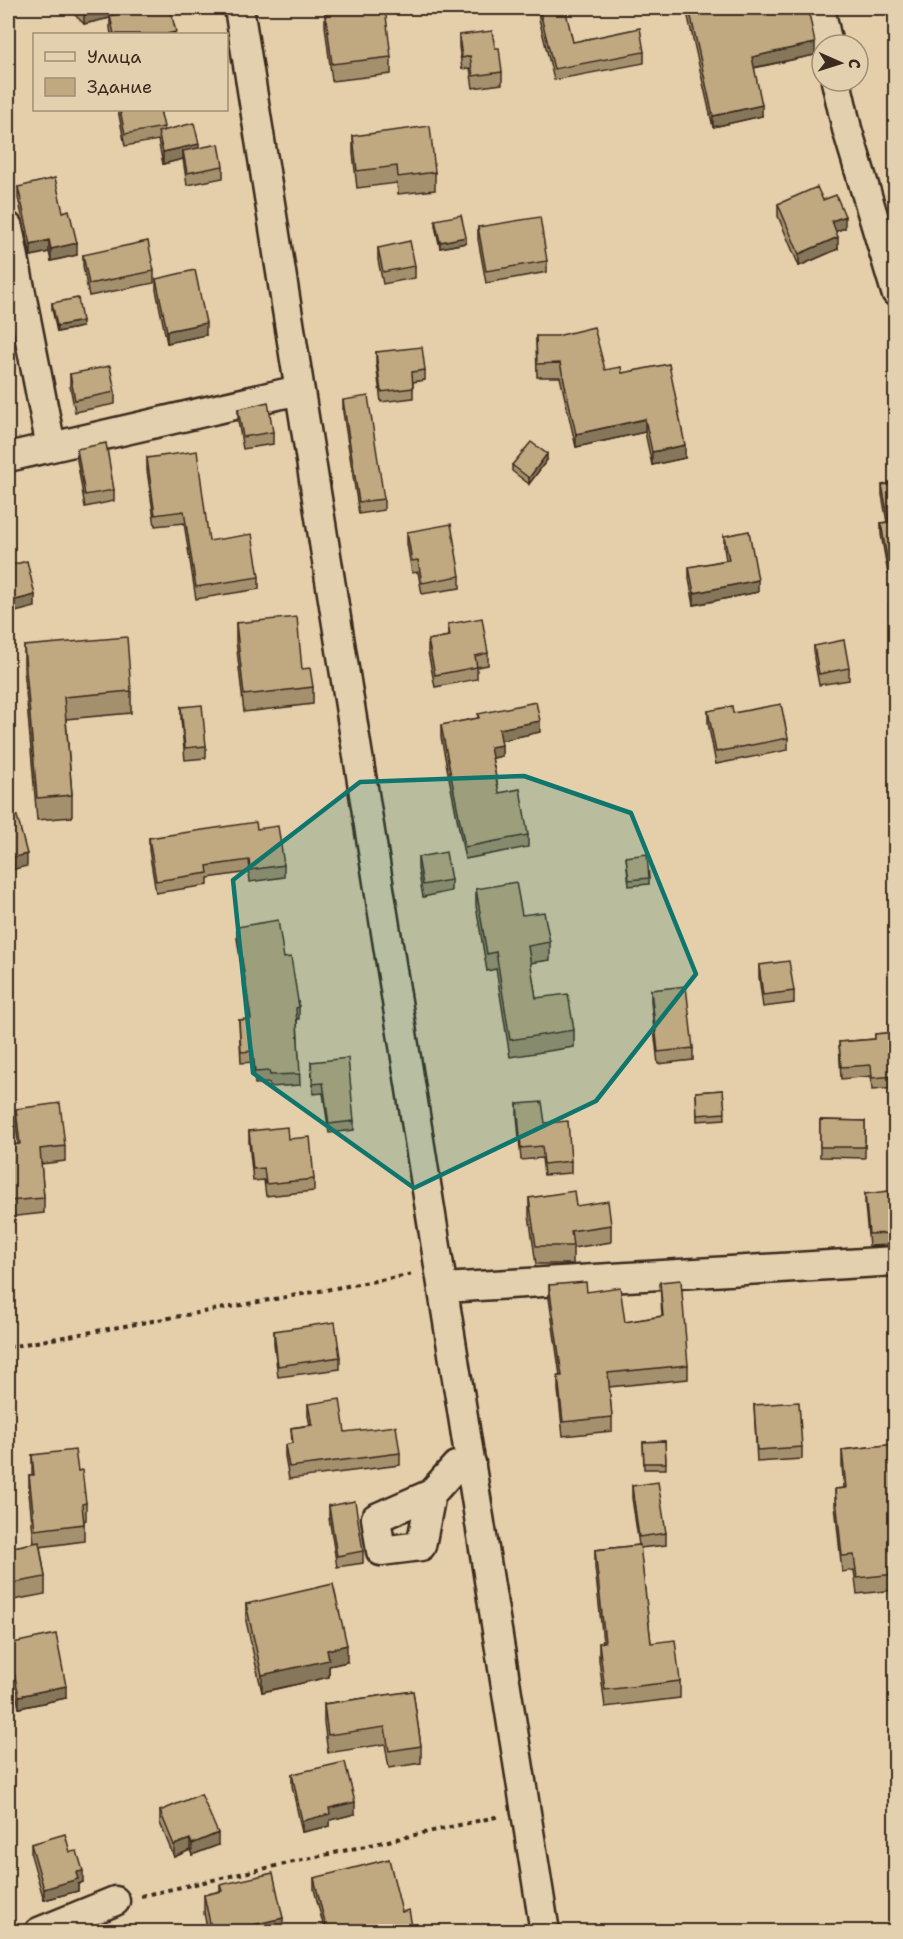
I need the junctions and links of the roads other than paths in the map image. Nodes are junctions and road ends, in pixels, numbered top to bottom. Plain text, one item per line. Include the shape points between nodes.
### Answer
1 (239, 8) edge
2 (820, 8) edge
3 (825, 33) edge
4 (839, 93) edge
5 (8, 227) edge
6 (896, 292) edge
7 (299, 390) junction
8 (51, 447) junction
9 (8, 457) edge
10 (896, 1261) edge
11 (442, 1279) junction
12 (471, 1463) junction
13 (430, 1494) dead end
14 (115, 1902) road end
15 (39, 1932) edge
16 (545, 1932) edge

1 - 7 street
2 - 3 street
4 - 6 street
5 - 8 street
7 - 8 street
7 - 11 street
8 - 9 street
10 - 11 street
11 - 12 street
12 - 13 street via 456,1466
12 - 16 street
14 - 15 street

